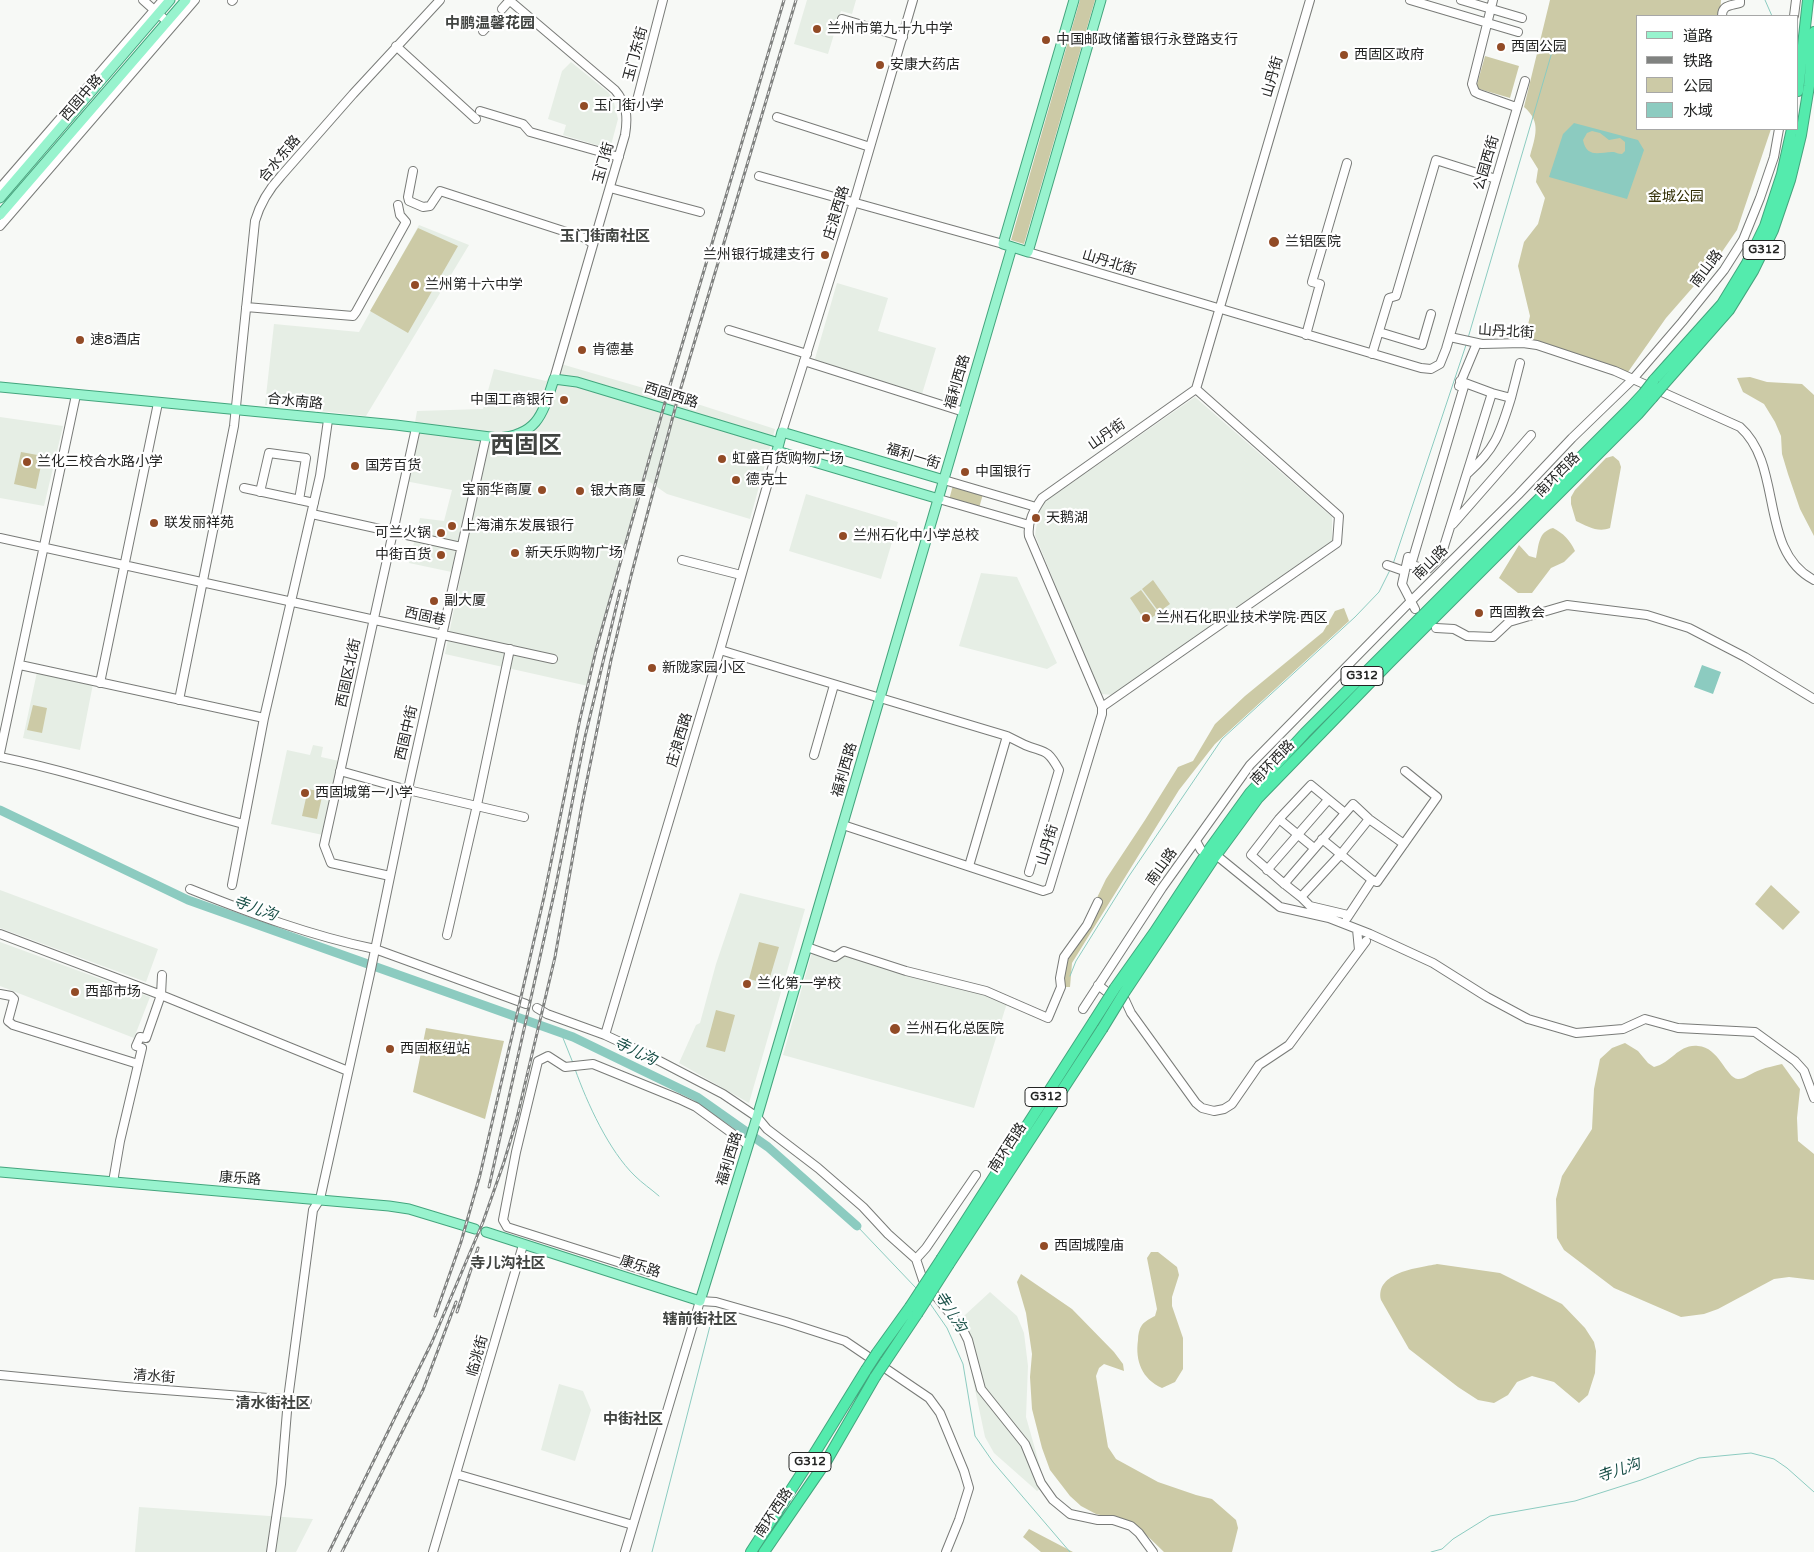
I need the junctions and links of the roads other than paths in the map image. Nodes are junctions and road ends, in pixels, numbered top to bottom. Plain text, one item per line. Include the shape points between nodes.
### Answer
1 (143, 0) edge
2 (163, 0) edge
3 (170, 0) edge
4 (186, 0) edge
5 (195, 0) edge
6 (440, 0) edge
7 (509, 0) edge
8 (663, 0) edge
9 (913, 0) edge
10 (1074, 0) edge
11 (1101, 0) edge
12 (1310, 0) edge
13 (1410, 0) edge
14 (1461, 0) edge
15 (1493, 0) edge
16 (1740, 0) edge
17 (1796, 0) edge
18 (1808, 0) edge
19 (1490, 8) junction
20 (502, 10) tunnel mouth
21 (156, 12) junction
22 (1722, 15) edge
23 (1794, 15) edge
24 (842, 18) dead end
25 (1522, 18) dead end
26 (492, 21) tunnel mouth
27 (1486, 23) junction
28 (170, 24) junction
29 (483, 31) dead end
30 (1518, 32) dead end
31 (1811, 34) edge
32 (903, 37) junction
33 (396, 46) junction
34 (1525, 81) dead end
35 (1799, 84) edge
36 (1516, 107) junction
37 (626, 109) junction
38 (480, 111) dead end
39 (777, 118) dead end
40 (476, 119) dead end
41 (1779, 130) edge
42 (1792, 130) edge
43 (870, 147) junction
44 (619, 157) junction
45 (1347, 163) dead end
46 (413, 171) dead end
47 (759, 176) dead end
48 (1496, 178) junction
49 (0, 188) edge
50 (610, 188) junction
51 (0, 198) edge
52 (854, 202) junction
53 (398, 205) dead end
54 (700, 212) dead end
55 (0, 215) edge
56 (0, 226) edge
57 (593, 244) junction
58 (1008, 246) junction
59 (1028, 252) junction
60 (246, 306) junction
61 (1219, 310) junction
62 (1431, 314) dead end
63 (729, 330) dead end
64 (1379, 332) junction
65 (1306, 335) junction
66 (1450, 337) junction
67 (1473, 343) junction
68 (1372, 354) junction
69 (806, 357) junction
70 (1520, 363) dead end
71 (554, 378) junction
72 (1633, 379) junction
73 (1463, 382) junction
74 (1659, 383) junction
75 (0, 387) edge
76 (1196, 389) junction
77 (1492, 393) junction
78 (76, 395) junction
79 (1511, 398) junction
80 (158, 403) junction
81 (236, 410) junction
82 (964, 412) junction
83 (328, 420) junction
84 (416, 428) junction
85 (782, 432) junction
86 (1532, 435) dead end
87 (486, 437) junction
88 (778, 447) junction
89 (1468, 473) junction
90 (944, 480) junction
91 (244, 488) dead end
92 (260, 492) junction
93 (938, 499) junction
94 (299, 500) junction
95 (314, 504) junction
96 (1036, 507) junction
97 (312, 514) junction
98 (1029, 526) junction
99 (1452, 526) junction
100 (393, 532) junction
101 (0, 538) edge
102 (461, 547) junction
103 (44, 548) junction
104 (682, 560) dead end
105 (124, 565) junction
106 (1389, 565) dead end
107 (1401, 570) junction
108 (741, 575) junction
109 (1814, 580) edge
110 (203, 582) junction
111 (292, 601) junction
112 (1410, 602) junction
113 (1414, 609) dead end
114 (374, 618) junction
115 (1436, 628) dead end
116 (442, 633) junction
117 (510, 649) junction
118 (720, 650) junction
119 (553, 659) dead end
120 (20, 665) junction
121 (100, 683) junction
122 (834, 685) junction
123 (1814, 698) edge
124 (880, 699) junction
125 (179, 700) junction
126 (1102, 707) junction
127 (264, 718) junction
128 (1007, 736) junction
129 (0, 755) edge
130 (814, 755) dead end
131 (1406, 771) dead end
132 (340, 772) junction
133 (408, 790) junction
134 (1328, 800) junction
135 (477, 806) junction
136 (1345, 814) junction
137 (524, 817) dead end
138 (1279, 819) junction
139 (1369, 819) junction
140 (243, 824) junction
141 (843, 825) junction
142 (1298, 835) junction
143 (1322, 839) junction
144 (1196, 841) junction
145 (1404, 844) junction
146 (1314, 848) junction
147 (1201, 850) dead end
148 (1341, 854) junction
149 (1221, 859) dead end
150 (969, 866) junction
151 (1267, 870) junction
152 (1029, 872) dead end
153 (390, 876) junction
154 (1372, 880) junction
155 (1284, 884) junction
156 (232, 885) dead end
157 (190, 889) dead end
158 (1302, 897) junction
159 (1098, 902) dead end
160 (1348, 915) junction
161 (1343, 923) junction
162 (1357, 929) junction
163 (0, 934) edge
164 (447, 935) dead end
165 (1366, 941) dead end
166 (807, 947) junction
167 (1359, 950) junction
168 (374, 952) junction
169 (162, 975) dead end
170 (1097, 988) junction
171 (1120, 991) junction
172 (0, 994) edge
173 (161, 995) junction
174 (526, 1004) dead end
175 (537, 1008) dead end
176 (1082, 1009) dead end
177 (0, 1019) edge
178 (8, 1021) junction
179 (604, 1035) junction
180 (138, 1064) junction
181 (348, 1072) junction
182 (1814, 1098) edge
183 (756, 1119) junction
184 (748, 1144) junction
185 (0, 1172) edge
186 (1002, 1174) junction
187 (976, 1175) dead end
188 (113, 1182) junction
189 (320, 1199) junction
190 (475, 1229) dead end
191 (486, 1232) dead end
192 (523, 1244) junction
193 (916, 1259) junction
194 (649, 1272) dead end
195 (700, 1301) junction
196 (913, 1311) junction
197 (0, 1375) edge
198 (288, 1399) junction
199 (307, 1401) dead end
200 (456, 1474) junction
201 (633, 1525) junction
202 (271, 1552) edge
203 (432, 1552) edge
204 (625, 1552) edge
205 (751, 1552) edge
206 (764, 1552) edge
207 (946, 1552) edge
208 (1152, 1552) edge

1 - 21 street
2 - 21 street
3 - 21 main road, 西固中路
4 - 28 main road, 西固中路
5 - 28 street
6 - 33 street, 合水东路
7 - 20 street
7 - 37 street via 615,90
8 - 37 street, 玉门东街 via 636,104
9 - 32 street, 庄浪西路
10 - 58 main road, 福利西路
11 - 59 main road
12 - 61 street, 山丹街
13 - 27 street
14 - 19 street
15 - 19 street
16 - 22 street via 1740,3 1725,7
17 - 23 street
18 - 31 highway, 南环西路 / G312
19 - 25 street
19 - 27 street
21 - 28 street
21 - 49 street
21 - 51 main road, 西固中路
24 - 32 street
26 - 29 street
27 - 30 street
27 - 36 street via 1473,88 1485,97
28 - 55 main road, 西固中路
28 - 56 street
31 - 35 highway, 南环西路 / G312
31 - 74 highway, 南环西路 / G312 via 1809,86 1801,135 1773,230 1730,310
32 - 43 street, 庄浪西路
33 - 40 street
33 - 60 street, 合水东路 via 267,195 255,221
34 - 36 street, 公园西街
36 - 48 street, 公园西街
37 - 44 street, 玉门街 via 627,124
38 - 44 street via 522,124 530,132
39 - 43 street
41 - 72 street, 南山路 via 1771,165 1743,240 1724,270
42 - 74 highway, 南环西路 / G312 via 1765,226 1747,262 1722,304
43 - 52 street, 庄浪西路
44 - 50 street, 玉门街
45 - 65 street via 1312,282 1320,284
46 - 57 street via 409,202 430,206 440,191 585,238
47 - 52 street
48 - 64 street via 1436,160 1396,296 1389,298
48 - 66 street, 公园西街
50 - 54 street
50 - 57 street, 玉门街
52 - 58 street
52 - 69 street, 庄浪西路
53 - 60 street via 406,222 353,316
57 - 71 street, 玉门街
58 - 59 main road
58 - 82 main road, 福利西路
59 - 61 street, 山丹北街
60 - 81 street, 合水东路
61 - 65 street, 山丹北街
61 - 76 street, 山丹街
62 - 64 street via 1422,345
63 - 69 street
64 - 68 street
65 - 68 street, 山丹北街
66 - 67 street, 山丹北街
66 - 68 street, 山丹北街 via 1440,364 1432,369
67 - 72 street, 山丹北街 via 1538,345
67 - 73 street
69 - 82 street
69 - 85 street, 庄浪西路
70 - 79 street
71 - 87 main road, 合水南路 via 540,418 533,427 514,436
71 - 88 main road, 西固西路 via 577,382
72 - 109 street, 山丹北街 via 1734,423 1747,434 1766,475 1782,544 1795,567
72 - 112 street, 南山路
73 - 77 street
73 - 99 street via 1411,565 1428,568 1441,556
73 - 107 street
74 - 171 highway, 南环西路 / G312, bridge via 1305,733 1250,793 1154,933
75 - 78 main road, 合水南路
76 - 96 street, 山丹街 via 1042,498
76 - 126 street via 1339,516 1337,544
77 - 79 street
77 - 89 street
78 - 80 main road, 合水南路
78 - 103 street
79 - 89 street via 1500,433 1485,458
80 - 81 main road, 合水南路
80 - 105 street
81 - 83 main road, 合水南路
81 - 110 street, 合水东路
82 - 90 main road, 福利西路
83 - 84 main road, 合水南路
83 - 95 street
84 - 87 main road, 合水南路
84 - 100 street, 西固区北街
85 - 88 main road
85 - 90 main road, 福利一街
86 - 99 street
87 - 102 street, 西固中街
88 - 93 main road
88 - 108 street, 庄浪西路
89 - 99 street
90 - 93 main road, 福利西路
90 - 96 street, 福利一街
91 - 92 street
92 - 94 street
92 - 94 street via 269,453 306,458
93 - 98 street
93 - 124 main road, 福利西路
94 - 95 street
95 - 97 street
96 - 98 street, 山丹街
97 - 100 street
97 - 111 street
98 - 126 street, 山丹街 via 1029,536
100 - 102 street
100 - 114 street, 西固区北街
101 - 103 street, 西固巷
102 - 116 street, 西固中街
103 - 105 street, 西固巷
103 - 120 street
104 - 108 street
105 - 110 street, 西固巷
105 - 121 street
106 - 107 street
107 - 112 street via 1402,584
108 - 118 street, 庄浪西路
110 - 111 street, 西固巷
110 - 125 street
111 - 114 street, 西固巷
111 - 127 street
112 - 113 street
112 - 144 street, 南山路 via 1250,765
114 - 116 street, 西固巷
114 - 132 street, 西固区北街
115 - 123 street via 1454,629 1467,636 1493,637 1509,622 1567,605 1647,615 1689,628
116 - 117 street, 西固巷
116 - 133 street, 西固中街
117 - 119 street, 西固巷
117 - 135 street
118 - 122 street
118 - 179 street, 庄浪西路
120 - 121 street
120 - 129 street
121 - 125 street
122 - 124 street
122 - 130 street
124 - 128 street
124 - 141 main road, 福利西路
125 - 127 street
126 - 150 street, 山丹街 via 1050,886 1043,891
127 - 140 street
128 - 150 street
128 - 152 street via 1042,749 1059,770
129 - 140 street
131 - 145 street via 1437,797
132 - 133 street
132 - 153 street, 西固区北街 via 324,845 330,863
133 - 135 street
133 - 153 street, 西固中街
134 - 136 street
134 - 138 street via 1311,785
134 - 142 street
135 - 137 street
135 - 164 street
136 - 139 street via 1353,804
136 - 143 street
138 - 142 street
138 - 151 street via 1251,855
139 - 145 street
139 - 148 street
140 - 156 street
141 - 150 street
141 - 166 main road, 福利西路
142 - 146 street
142 - 151 street
143 - 146 street
143 - 148 street
144 - 147 street
144 - 170 street, 南山路
145 - 154 street via 1377,882
146 - 155 street
148 - 154 street
148 - 158 street
149 - 161 street via 1280,907
151 - 155 street
153 - 168 street, 西固中街
154 - 160 street
155 - 158 street
157 - 168 street via 266,919
158 - 160 street via 1310,906
159 - 166 street via 1087,925 1064,957 1061,987 1048,1018 986,991 844,951 835,957
160 - 161 street
161 - 162 street
162 - 167 street
162 - 182 street via 1434,963 1486,997 1528,1019 1576,1033 1623,1029 1645,1019 1678,1028 1755,1032 1804,1071
163 - 173 street
165 - 167 street
166 - 183 main road, 福利西路
167 - 170 street via 1290,1045 1259,1065 1232,1104 1217,1111 1206,1110 1196,1103 1124,1000
168 - 174 street
168 - 181 street, 西固中街
169 - 173 street
170 - 176 street, 南山路
171 - 186 highway, 南环西路 / G312, bridge via 1102,1029
171 - 186 highway, 南环西路 / G312, bridge via 1094,1021
172 - 178 street via 14,999
173 - 180 street via 146,1038 140,1037 136,1046 142,1048
173 - 181 street
175 - 179 street
177 - 178 street
178 - 180 street via 13,1026
179 - 183 street via 696,1079
180 - 188 street
181 - 189 street, 西固中街
183 - 184 main road, 福利西路
183 - 193 street via 863,1207
184 - 194 street via 688,1103 593,1064 565,1067 548,1056 540,1058 516,1152 503,1222 507,1227
184 - 195 main road, 福利西路
185 - 188 main road, 康乐路
186 - 196 highway, 南环西路 / G312, bridge
187 - 193 street
188 - 189 main road, 康乐路
189 - 190 main road, 康乐路 via 409,1209
189 - 198 street, 西固中街 via 313,1210
191 - 192 main road, 康乐路
192 - 195 main road, 康乐路
192 - 200 street, 临洮街
193 - 208 street via 923,1280 963,1330 981,1389 1026,1444 1041,1483 1053,1500 1070,1514 1131,1526
195 - 201 street
195 - 207 street via 716,1302 778,1319 845,1341 930,1398 940,1413 969,1488
196 - 205 highway, 南环西路 / G312, bridge via 877,1353
196 - 206 highway, 南环西路 / G312, bridge via 827,1460
197 - 198 street, 清水街
198 - 199 street, 清水街
198 - 202 street, 西固中街
200 - 201 street
200 - 203 street, 临洮街
201 - 204 street

